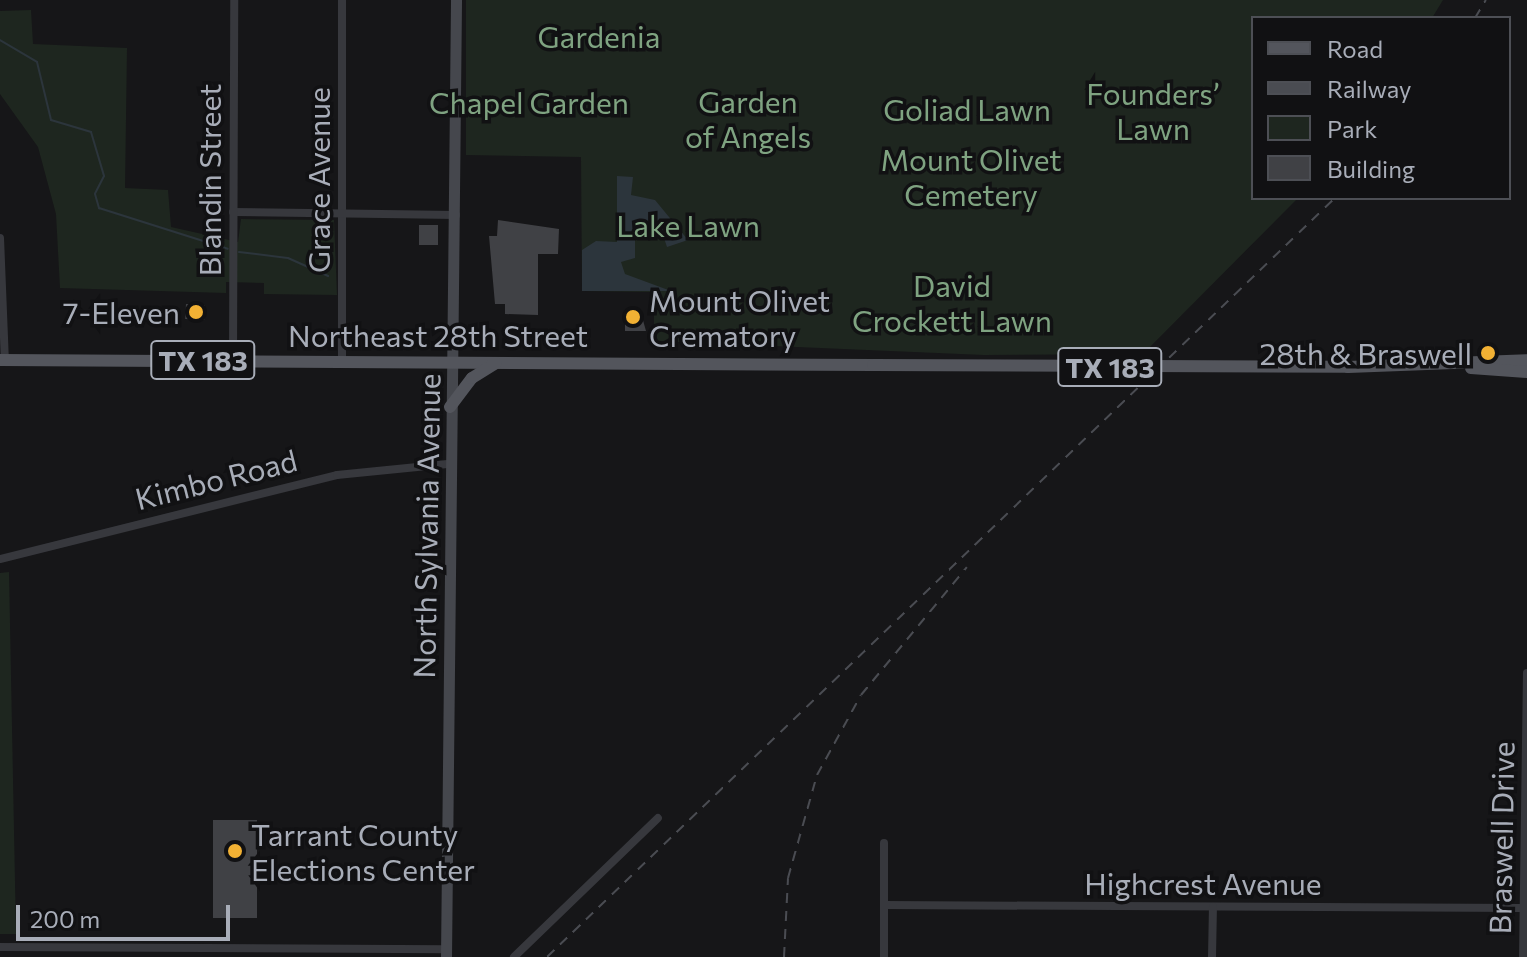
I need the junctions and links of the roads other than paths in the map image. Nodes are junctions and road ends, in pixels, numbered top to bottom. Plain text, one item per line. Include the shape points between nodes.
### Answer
1 (234, 0) edge
2 (342, 0) edge
3 (456, 0) edge
4 (233, 212) junction
5 (343, 213) junction
6 (457, 215) junction
7 (0, 238) edge
8 (3, 360) edge
9 (233, 360) junction
10 (1527, 360) edge
11 (342, 361) junction
12 (454, 361) junction
13 (501, 361) junction
14 (1452, 366) junction
15 (1527, 372) edge
16 (450, 407) junction
17 (447, 464) junction
18 (0, 559) edge
19 (1527, 673) edge
20 (658, 818) dead end
21 (884, 843) dead end
22 (884, 905) junction
23 (1213, 907) junction
24 (1522, 908) junction
25 (0, 947) edge
26 (446, 953) edge
27 (514, 957) edge
28 (884, 957) edge
29 (1212, 957) edge
30 (1523, 957) edge

1 - 4 street, Blandin Street
2 - 5 street, Grace Avenue
3 - 6 main road, North Sylvania Avenue
4 - 5 street
4 - 9 street, Blandin Street
5 - 6 street
5 - 11 street, Grace Avenue
6 - 12 main road, North Sylvania Avenue
7 - 8 street
8 - 9 main road, Northeast 28th Street / TX 183
9 - 11 main road, Northeast 28th Street / TX 183
10 - 14 main road, Northeast 28th Street / TX 183
11 - 12 main road, Northeast 28th Street / TX 183
12 - 13 main road, Northeast 28th Street / TX 183
12 - 16 main road, North Sylvania Avenue
13 - 14 main road, Northeast 28th Street / TX 183, bridge
13 - 16 main road via 472,378
14 - 15 main road, Northeast 28th Street / TX 183
16 - 17 main road, North Sylvania Avenue
17 - 18 street, Kimbo Road via 337,475
17 - 26 main road, North Sylvania Avenue
19 - 24 street, Braswell Drive
20 - 27 street
21 - 22 street
22 - 23 street, Highcrest Avenue
22 - 28 street
23 - 24 street, Highcrest Avenue
23 - 29 street
24 - 30 street, Braswell Drive
25 - 26 street

